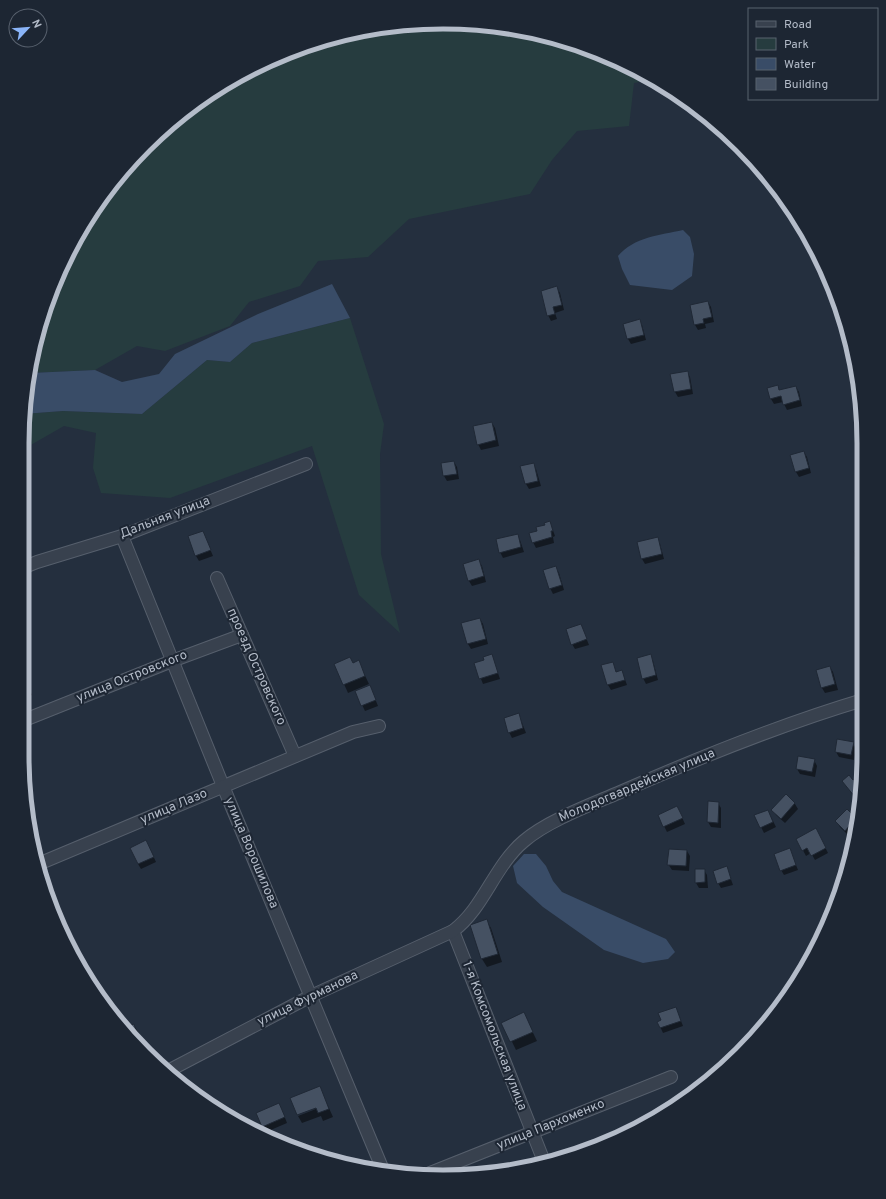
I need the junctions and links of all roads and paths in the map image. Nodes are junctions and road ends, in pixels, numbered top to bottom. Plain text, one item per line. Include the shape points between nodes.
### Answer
1 (306, 464) dead end
2 (122, 536) junction
3 (29, 565) edge
4 (217, 578) dead end
5 (242, 635) junction
6 (172, 661) junction
7 (857, 702) edge
8 (29, 718) edge
9 (379, 726) dead end
10 (295, 756) junction
11 (223, 786) junction
12 (43, 861) edge
13 (453, 931) junction
14 (311, 996) junction
15 (172, 1069) edge
16 (671, 1076) dead end
17 (532, 1132) junction
18 (542, 1158) edge
19 (381, 1165) edge
20 (438, 1170) edge

1 - 2 street, Дальняя улица
2 - 3 street, Дальняя улица
2 - 6 street, улица Ворошилова
4 - 5 street, проезд Островского
5 - 6 street, улица Островского
5 - 10 street, проезд Островского
6 - 8 street, улица Островского
6 - 11 street, улица Ворошилова
7 - 13 street, Молодогвардейская улица via 663,773 545,827 525,840 508,856 468,917
9 - 10 street, улица Лазо via 352,732
10 - 11 street, улица Лазо
11 - 12 street, улица Лазо
11 - 14 street, улица Ворошилова
13 - 14 street, улица Фурманова
13 - 17 street, 1-я Комсомольская улица
14 - 15 street, улица Фурманова
14 - 19 street, улица Ворошилова
16 - 17 street, улица Пархоменко
17 - 18 street, 1-я Комсомольская улица
17 - 20 street, улица Пархоменко

